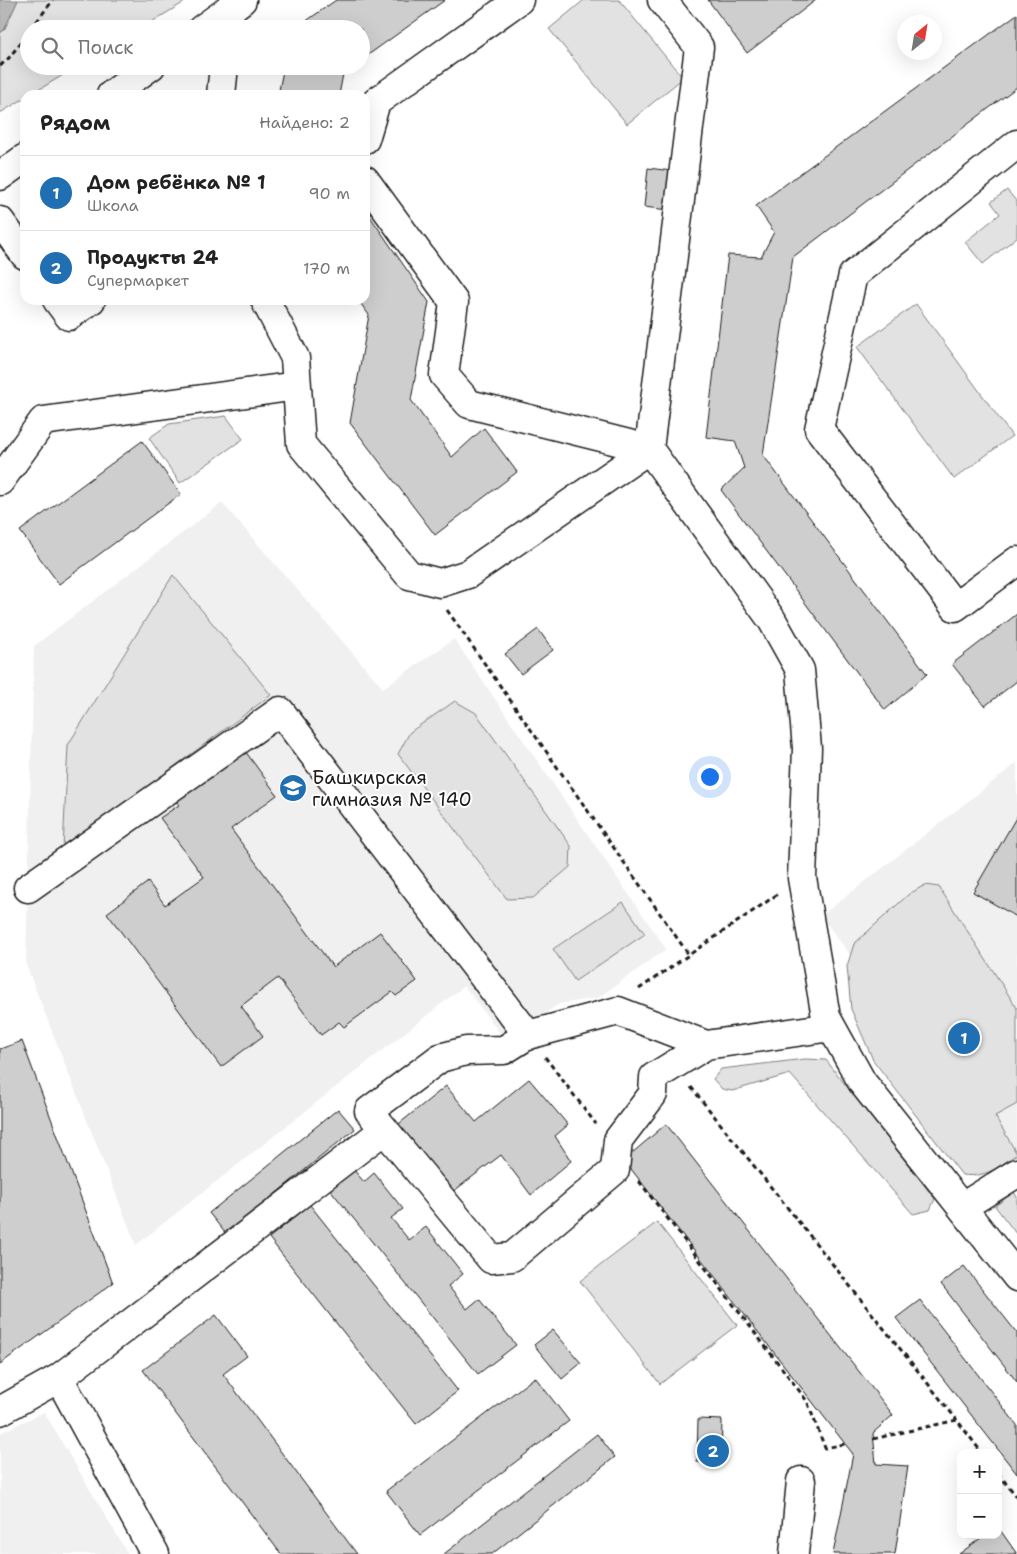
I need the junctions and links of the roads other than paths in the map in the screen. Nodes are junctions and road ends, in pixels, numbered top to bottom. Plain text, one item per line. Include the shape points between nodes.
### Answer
1 (519, 0) edge
2 (662, 0) edge
3 (233, 13) edge
4 (219, 20) edge
5 (139, 75) edge
6 (223, 75) edge
7 (118, 90) edge
8 (222, 90) edge
9 (370, 122) edge
10 (1017, 144) edge
11 (20, 162) edge
12 (0, 176) edge
13 (370, 187) edge
14 (0, 221) edge
15 (20, 248) edge
16 (61, 305) edge
17 (84, 305) edge
18 (268, 305) edge
19 (297, 386) junction
20 (649, 449) junction
21 (0, 481) edge
22 (1017, 561) edge
23 (28, 888) dead end
24 (831, 1026) junction
25 (528, 1035) junction
26 (706, 1045) junction
27 (384, 1130) junction
28 (1017, 1173) edge
29 (962, 1207) junction
30 (1017, 1277) edge
31 (59, 1378) junction
32 (0, 1411) edge
33 (801, 1480) dead end
34 (155, 1554) edge
35 (794, 1554) edge

1 - 9 street via 376,102
2 - 20 street via 698,47
3 - 4 street
5 - 7 street
6 - 8 street
10 - 22 street via 853,275 819,429 955,607
11 - 12 street
13 - 20 street via 454,302 444,375 469,404
14 - 15 street
16 - 17 street via 69,316
18 - 19 street via 295,358
19 - 20 street via 302,444 409,576 426,580 440,582 468,574
19 - 21 street via 43,421
20 - 24 street via 772,620 800,670 807,748 802,878 826,1017
23 - 25 street via 280,711
24 - 26 street
24 - 29 street via 862,1082
25 - 26 street via 618,1011
25 - 27 street via 504,1050 466,1051 440,1058 369,1111
26 - 27 street via 654,1077 653,1094 618,1140 615,1170 512,1257 491,1259
27 - 31 street
28 - 29 street
29 - 30 street
31 - 32 street
31 - 34 street
33 - 35 street

